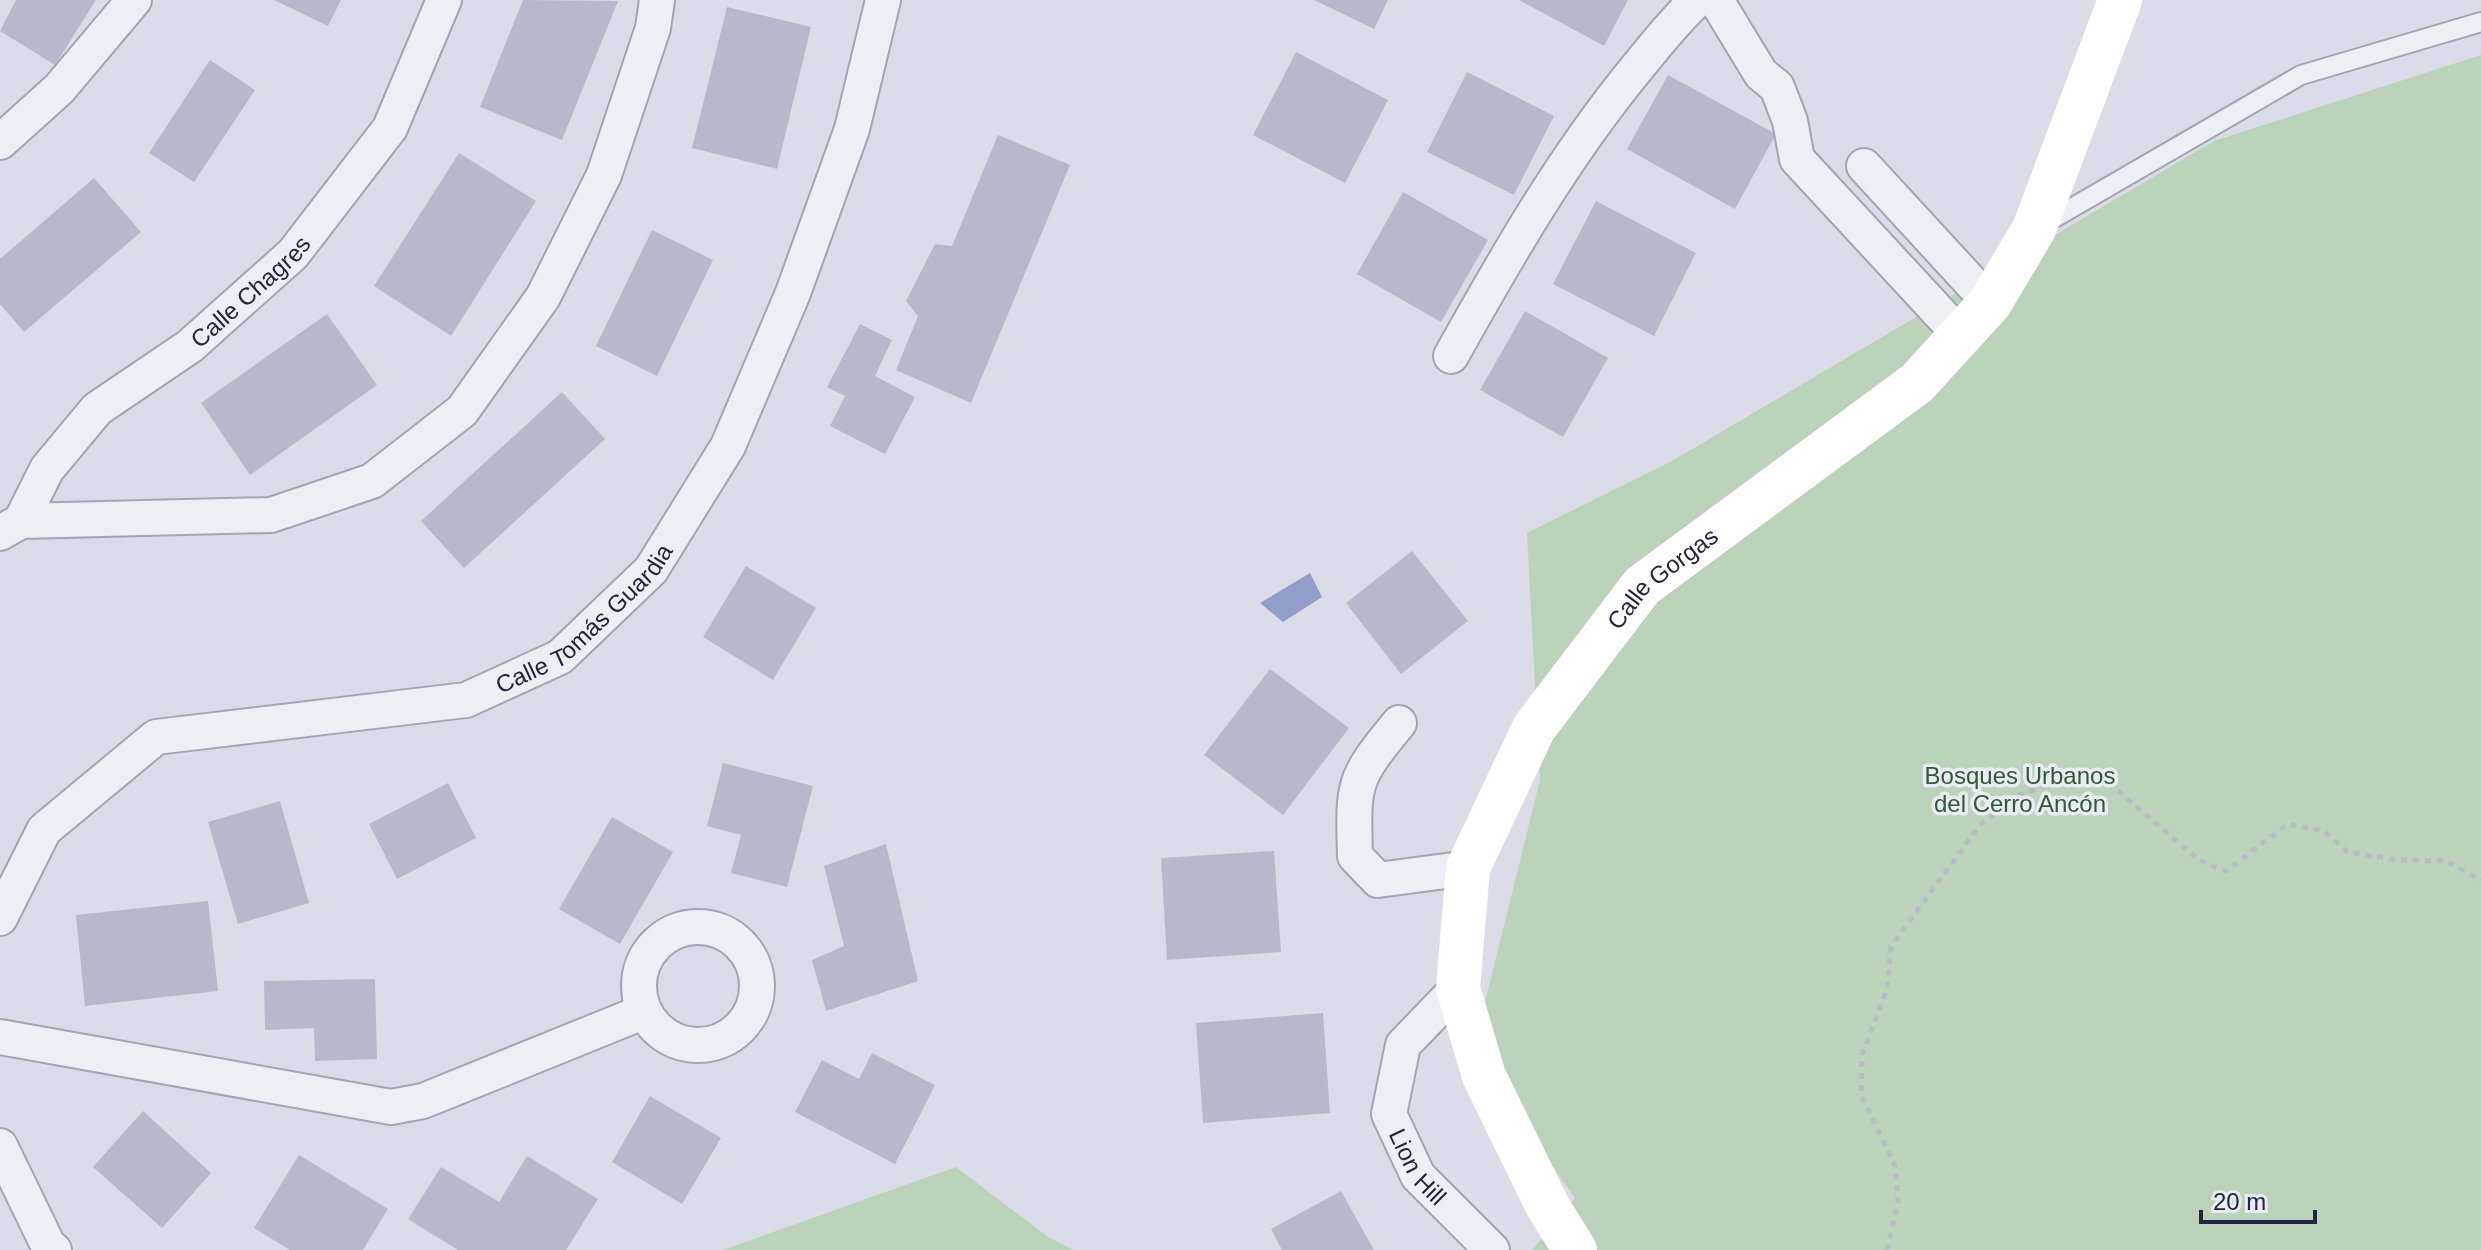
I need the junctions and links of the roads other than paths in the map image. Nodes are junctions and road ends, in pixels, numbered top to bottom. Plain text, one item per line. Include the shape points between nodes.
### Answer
1 (134, 0) edge
2 (444, 0) edge
3 (657, 0) edge
4 (883, 0) edge
5 (1697, 0) edge
6 (1716, 0) edge
7 (2120, 0) edge
8 (2481, 22) edge
9 (0, 142) edge
10 (1864, 166) dead end
11 (2034, 229) junction
12 (1990, 303) junction
13 (1960, 335) junction
14 (1451, 356) dead end
15 (10, 527) edge
16 (1399, 723) dead end
17 (1468, 868) junction
18 (0, 918) edge
19 (1458, 988) junction
20 (643, 1012) dead end
21 (0, 1037) edge
22 (0, 1146) edge
23 (54, 1250) edge
24 (1492, 1250) edge
25 (1575, 1250) edge

1 - 9 street via 59,89
2 - 15 street, Calle Chagres via 390,128 293,254 190,346 97,409 47,469
3 - 15 street via 653,28 604,175 543,297 462,411 372,481 271,515
4 - 18 street, Calle Tomás Guardia via 852,129 793,293 728,446 651,570 560,657 466,700 156,737 44,830
5 - 14 street via 1598,115 1537,204
6 - 13 street via 1761,74 1777,87 1797,159
7 - 11 street, Calle Gorgas
8 - 11 lane via 2301,75
10 - 12 street
11 - 12 street, Calle Gorgas
12 - 13 street, Calle Gorgas
13 - 17 street, Calle Gorgas via 1917,383 1642,586 1534,728
16 - 17 street via 1365,764 1353,796 1355,856 1378,880
17 - 19 street, Calle Gorgas
19 - 24 street, Lion Hill via 1403,1045 1389,1114 1418,1176
19 - 25 street, Calle Gorgas via 1484,1076
20 - 21 street via 423,1101 391,1107
22 - 23 street

